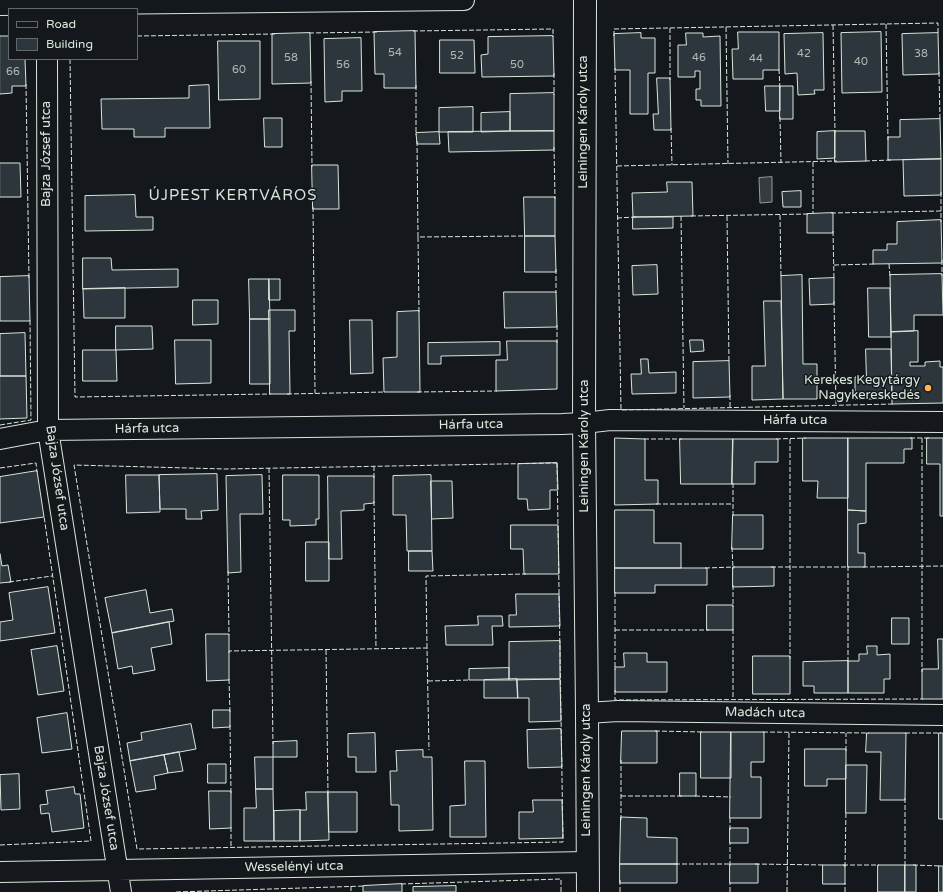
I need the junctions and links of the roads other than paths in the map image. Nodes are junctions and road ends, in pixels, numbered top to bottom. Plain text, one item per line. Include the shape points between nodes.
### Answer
1 (464, 0) edge
2 (585, 0) edge
3 (46, 4) edge
4 (0, 5) edge
5 (46, 60) edge
6 (943, 422) edge
7 (584, 423) junction
8 (48, 430) junction
9 (0, 439) edge
10 (587, 714) junction
11 (943, 714) edge
12 (588, 862) junction
13 (117, 870) junction
14 (0, 872) edge
15 (121, 892) edge
16 (588, 892) edge

1 - 3 street
2 - 7 street, Leiningen Károly utca
3 - 4 street
5 - 8 street, Bajza József utca
6 - 7 street, Hárfa utca via 610,420
7 - 8 street, Hárfa utca
7 - 10 street, Leiningen Károly utca
8 - 9 street, Hárfa utca
8 - 13 street, Bajza József utca
10 - 11 street, Madách utca via 613,711
10 - 12 street, Leiningen Károly utca
12 - 13 street, Wesselényi utca
12 - 16 street, Leiningen Károly utca
13 - 14 street, Wesselényi utca
13 - 15 street, Bajza József utca

